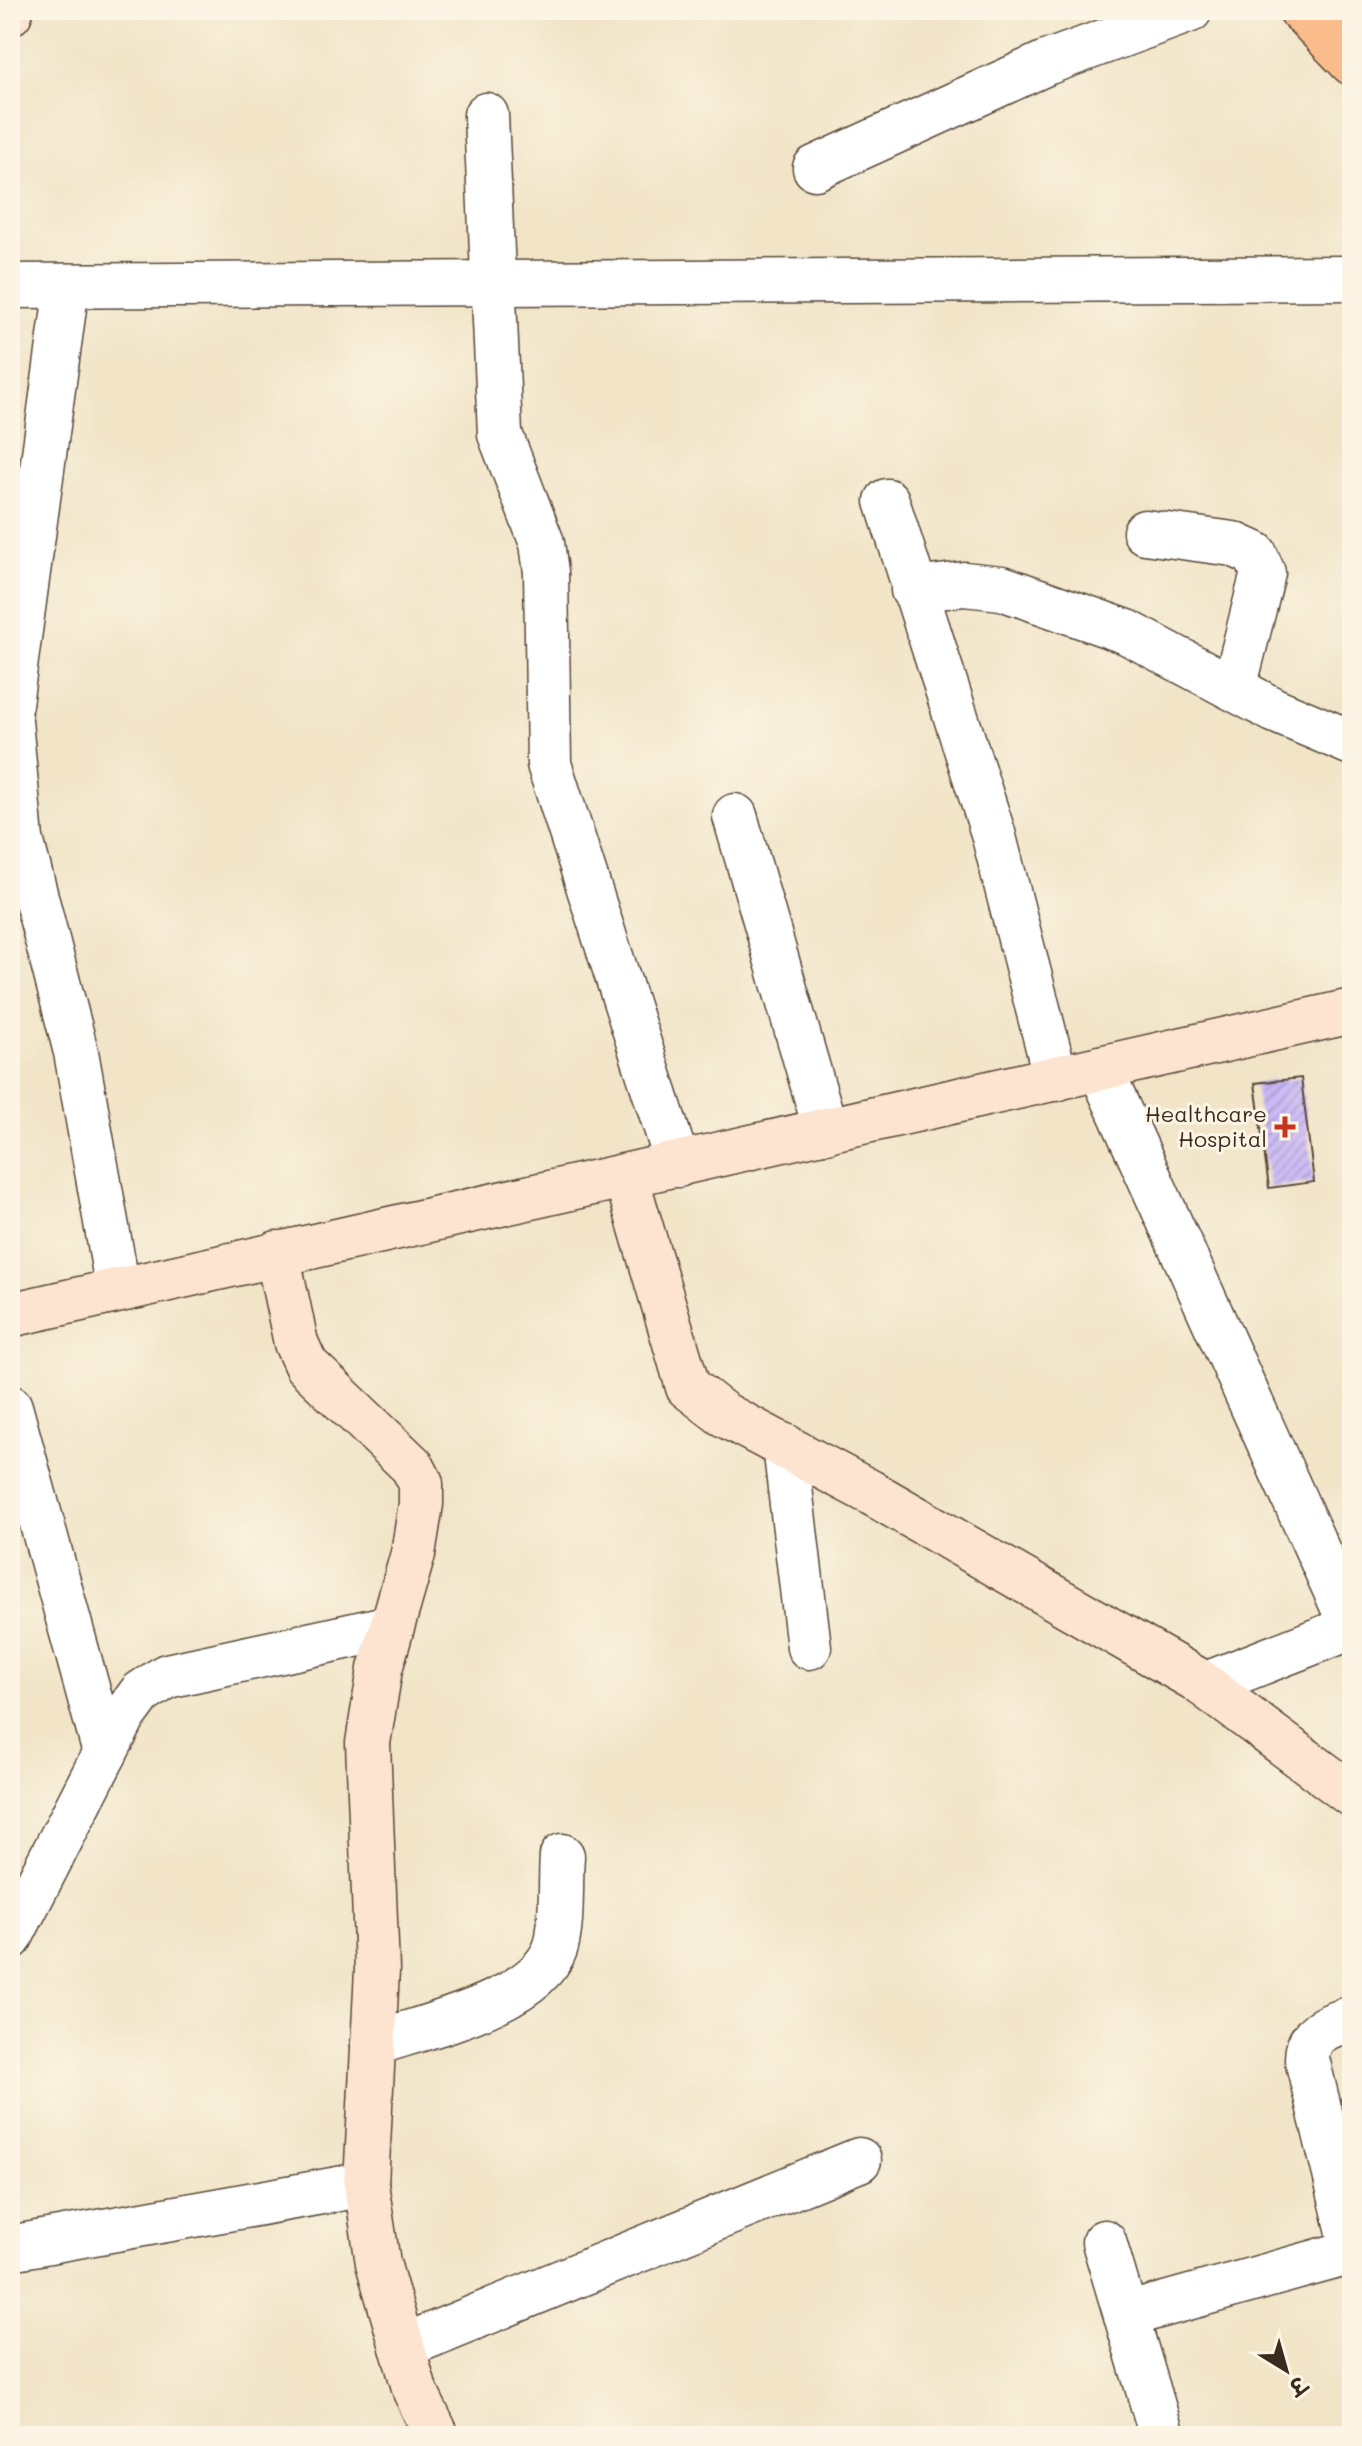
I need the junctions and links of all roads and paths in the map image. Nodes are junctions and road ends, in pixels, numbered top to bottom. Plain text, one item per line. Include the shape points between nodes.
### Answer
1 (1190, 10) edge
2 (1301, 10) edge
3 (1352, 63) edge
4 (486, 115) dead end
5 (815, 168) dead end
6 (1352, 278) edge
7 (491, 283) junction
8 (10, 286) edge
9 (67, 286) junction
10 (887, 501) dead end
11 (1145, 532) dead end
12 (913, 590) junction
13 (1234, 688) junction
14 (10, 704) edge
15 (10, 721) edge
16 (1352, 743) edge
17 (735, 816) dead end
18 (1352, 1011) edge
19 (1100, 1068) junction
20 (1056, 1079) junction
21 (826, 1131) junction
22 (678, 1165) junction
23 (626, 1177) junction
24 (277, 1253) junction
25 (118, 1290) junction
26 (10, 1315) edge
27 (10, 1407) edge
28 (785, 1446) junction
29 (1336, 1553) edge
30 (391, 1627) junction
31 (1352, 1627) edge
32 (809, 1647) dead end
33 (1204, 1685) junction
34 (105, 1753) junction
35 (1352, 1795) edge
36 (562, 1856) dead end
37 (10, 1938) edge
38 (1352, 2018) edge
39 (373, 2044) junction
40 (859, 2160) dead end
41 (366, 2184) junction
42 (1104, 2242) dead end
43 (1352, 2244) edge
44 (10, 2248) edge
45 (1352, 2252) edge
46 (1126, 2315) junction
47 (402, 2347) junction
48 (437, 2436) edge
49 (1162, 2436) edge

1 - 5 street via 1046,63
2 - 3 main road
4 - 7 street
6 - 7 street
7 - 9 street
7 - 22 street via 500,434 542,543 546,572 549,764
8 - 9 street
9 - 14 street
10 - 12 street
11 - 13 street via 1233,544 1255,554 1263,573
12 - 13 street via 964,584 1002,588 1127,632
12 - 20 street via 993,833
13 - 16 street
15 - 25 street via 21,839 76,1052
17 - 21 street
18 - 19 street
19 - 20 street
19 - 29 street
20 - 21 street
21 - 22 street
22 - 23 street
23 - 24 street
23 - 28 street via 688,1387 723,1414
24 - 25 street
24 - 30 street via 296,1343 306,1365 412,1466 421,1483 413,1554
25 - 26 street
27 - 34 street
28 - 32 street
28 - 33 street
29 - 31 street
30 - 34 street via 167,1676 141,1693
30 - 39 street via 368,1743 377,1970
31 - 33 street
33 - 35 street
34 - 37 street
36 - 39 street via 556,1947 541,1972 516,1994
38 - 43 street via 1314,2035 1307,2045
39 - 41 street
40 - 47 street
41 - 44 street
41 - 47 street via 378,2263
42 - 46 street
45 - 46 street
46 - 49 street
47 - 48 street via 415,2391

